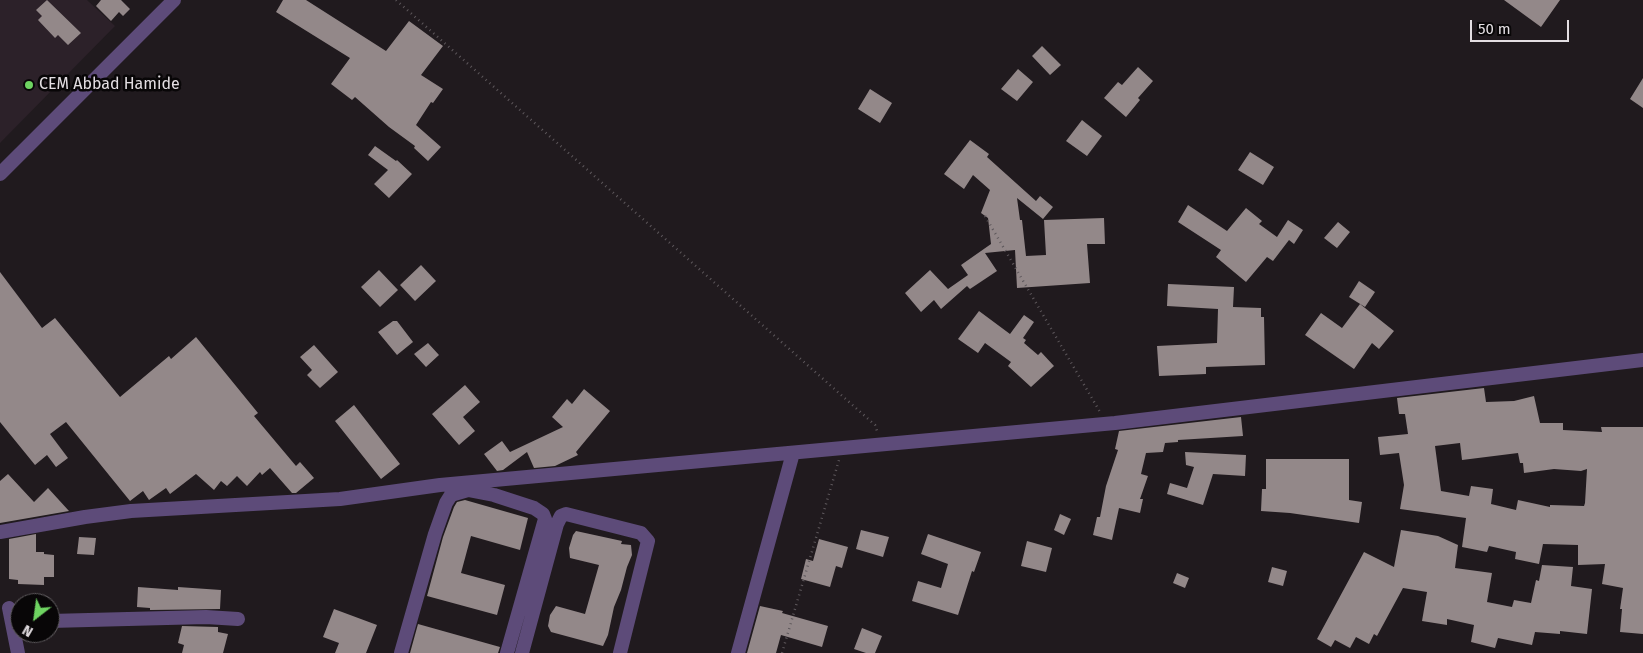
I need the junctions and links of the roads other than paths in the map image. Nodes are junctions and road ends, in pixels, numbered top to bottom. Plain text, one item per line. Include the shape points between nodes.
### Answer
1 (174, 0) edge
2 (0, 174) edge
3 (1643, 360) edge
4 (793, 452) junction
5 (0, 532) edge
6 (238, 619) dead end
7 (60, 621) edge
8 (401, 653) edge
9 (507, 653) edge
10 (522, 653) edge
11 (620, 653) edge
12 (738, 653) edge

1 - 2 street
3 - 4 street via 1107,424
4 - 5 street via 440,485 340,499 132,511
4 - 12 street
6 - 7 street
8 - 9 street via 446,503 451,495 468,490 534,508 545,518
10 - 11 street via 557,524 566,514 641,533 648,541

